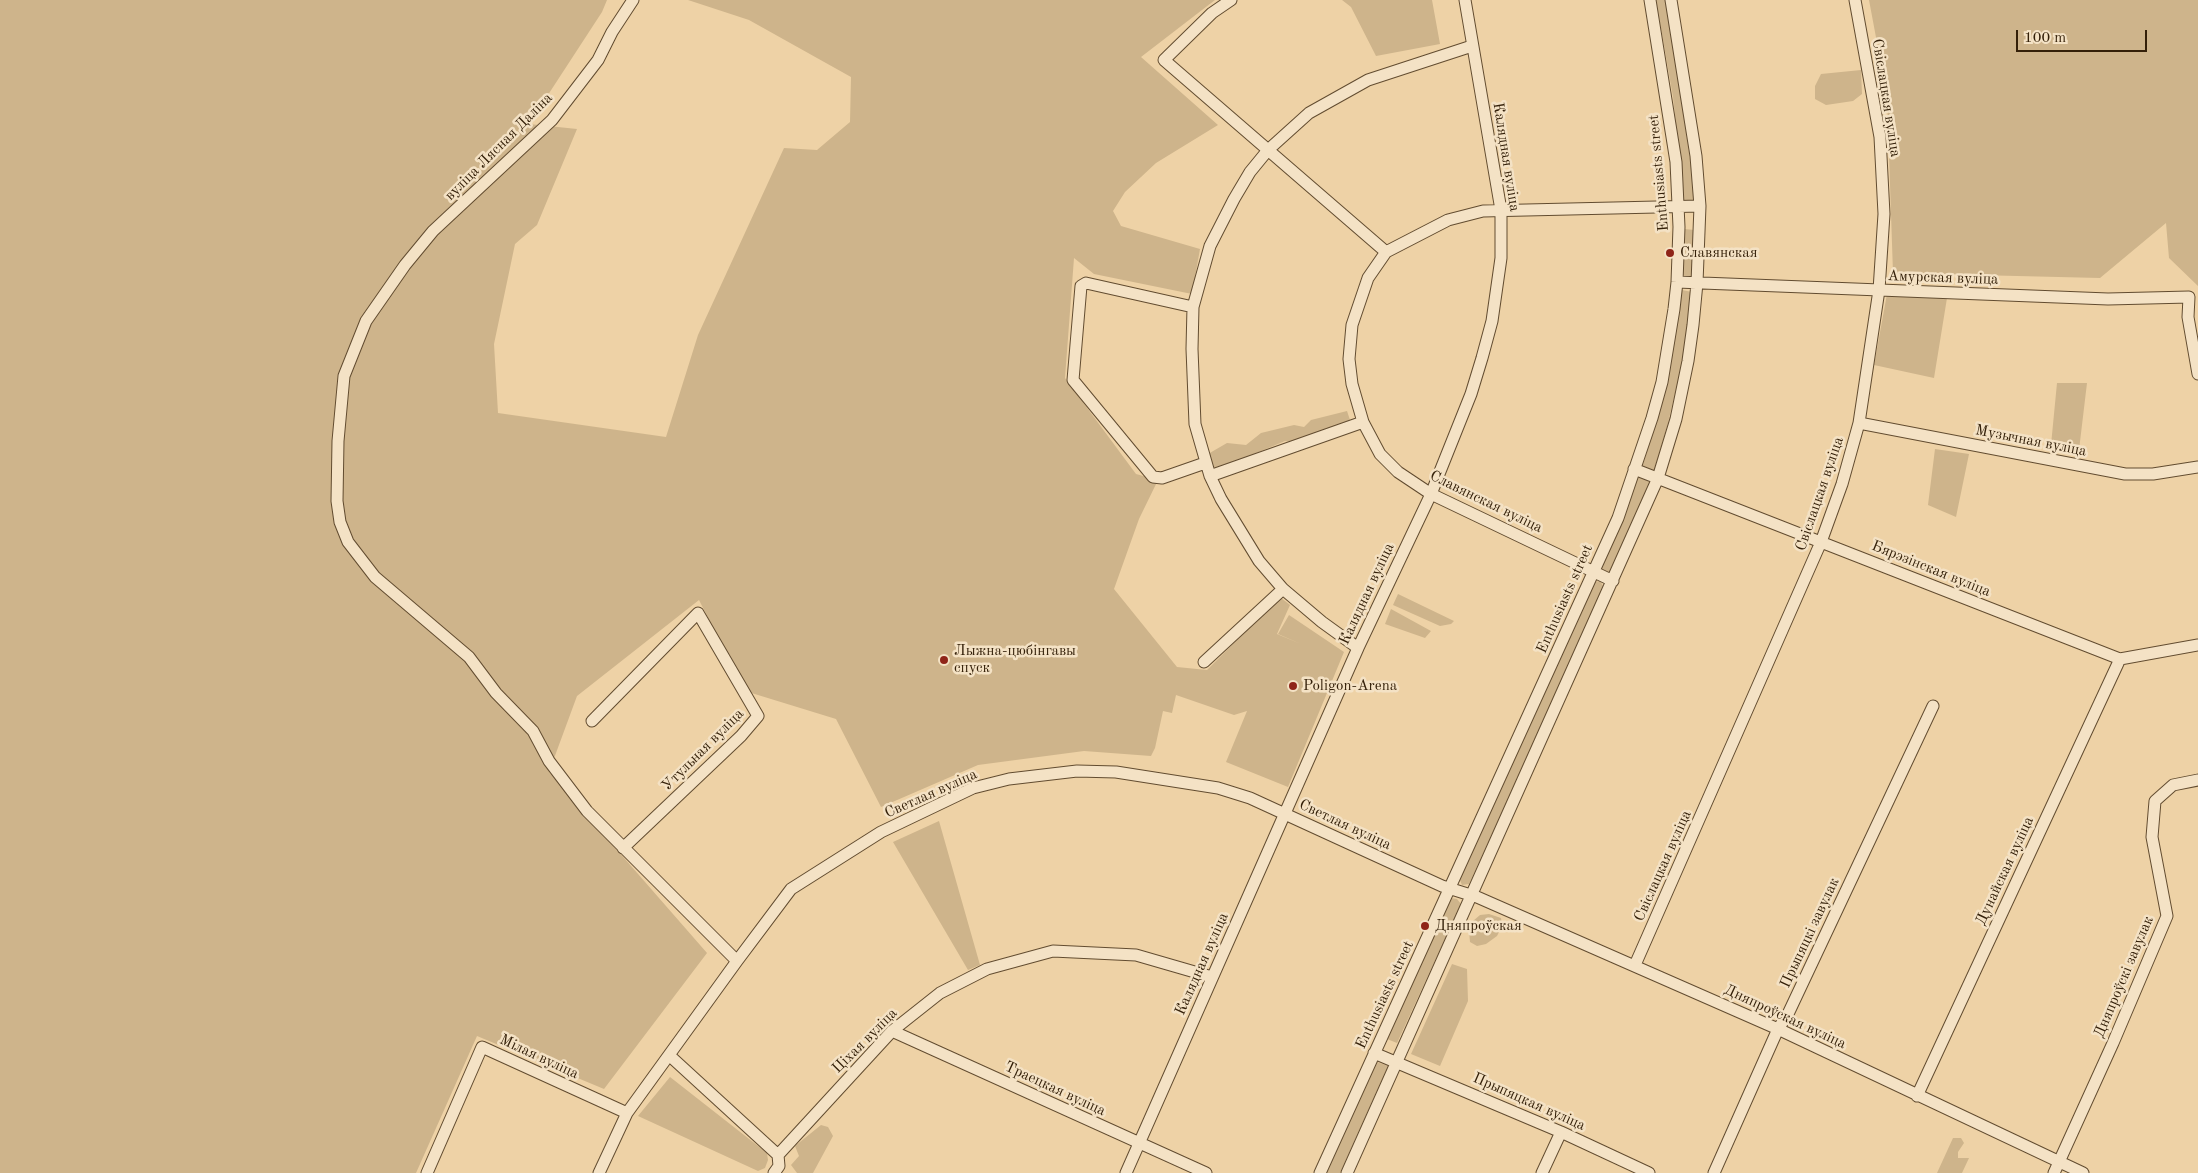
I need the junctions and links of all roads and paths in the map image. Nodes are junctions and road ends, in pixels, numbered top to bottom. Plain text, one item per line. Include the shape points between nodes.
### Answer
1 (633, 0) edge
2 (1231, 0) edge
3 (1465, 0) edge
4 (1650, 0) edge
5 (1671, 0) edge
6 (1855, 0) edge
7 (1472, 46) junction
8 (1268, 150) junction
9 (1679, 206) junction
10 (1700, 206) junction
11 (1501, 210) junction
12 (1386, 252) junction
13 (1677, 282) junction
14 (1697, 283) junction
15 (1879, 290) junction
16 (1194, 308) junction
17 (2198, 374) edge
18 (1363, 422) junction
19 (1859, 423) junction
20 (1205, 463) junction
21 (2198, 468) edge
22 (1634, 469) junction
23 (1210, 476) junction
24 (1658, 478) junction
25 (1431, 494) junction
26 (1821, 542) junction
27 (1593, 571) junction
28 (1613, 581) junction
29 (1283, 589) junction
30 (2198, 645) edge
31 (1358, 648) junction
32 (2120, 659) junction
33 (1204, 662) dead end
34 (1932, 706) dead end
35 (592, 722) dead end
36 (2198, 780) edge
37 (1285, 814) junction
38 (623, 848) junction
39 (1450, 888) junction
40 (1471, 894) junction
41 (736, 960) junction
42 (1635, 965) junction
43 (1212, 977) junction
44 (1778, 1029) junction
45 (892, 1031) junction
46 (1374, 1053) junction
47 (670, 1056) junction
48 (1396, 1062) junction
49 (1917, 1096) junction
50 (627, 1113) junction
51 (1561, 1132) junction
52 (1140, 1144) junction
53 (2059, 1161) junction
54 (778, 1167) edge
55 (427, 1173) edge
56 (599, 1173) edge
57 (1126, 1173) edge
58 (1206, 1173) edge
59 (1320, 1173) edge
60 (1347, 1173) edge
61 (1542, 1173) edge
62 (1650, 1173) edge
63 (1714, 1173) edge
64 (2054, 1173) edge
65 (2083, 1173) edge

1 - 38 street, вуліца Лясная Даліна via 598,60 552,120 427,238 366,321 344,376 337,501 340,522 348,542 375,576 469,657 496,694 534,731 549,761 587,811
2 - 8 street via 1164,60
3 - 7 street, Калядная вуліца
4 - 9 street, Enthusiasts street via 1669,109
5 - 10 street via 1696,156
6 - 15 street, Свіслацкая вуліца via 1880,136 1884,214
7 - 8 street via 1368,80 1309,113
7 - 11 street, Калядная вуліца
8 - 12 street
8 - 16 street via 1250,172 1210,246
9 - 10 street, Славянская вуліца
9 - 11 street, Славянская вуліца
9 - 13 street, Enthusiasts street
10 - 14 street
11 - 12 street, Славянская вуліца via 1483,210 1448,220
11 - 25 street, Калядная вуліца via 1500,258 1492,321 1471,394
12 - 18 street, Славянская вуліца via 1368,278 1352,325 1349,360
13 - 14 street, Амурская вуліца
13 - 22 street, Enthusiasts street via 1662,382
14 - 15 street, Амурская вуліца
14 - 24 street via 1688,360 1676,419
15 - 17 street, Амурская вуліца via 2108,299 2188,297 2188,317
15 - 19 street, Свіслацкая вуліца
16 - 20 street via 1195,424
16 - 20 street via 1086,283 1079,292 1073,380 1154,477 1162,478
18 - 23 street
18 - 25 street, Славянская вуліца via 1380,454 1398,472
19 - 21 street, Музычная вуліца via 2125,474
19 - 26 street, Свіслацкая вуліца
20 - 23 street
22 - 24 street, Бярэзінская вуліца
22 - 27 street, Enthusiasts street via 1618,518
23 - 29 street via 1260,561
24 - 26 street, Бярэзінская вуліца
24 - 28 street
25 - 27 street, Славянская вуліца
25 - 31 street, Калядная вуліца
26 - 32 street, Бярэзінская вуліца
26 - 42 street, Свіслацкая вуліца
27 - 28 street, Славянская вуліца
27 - 39 street, Enthusiasts street
28 - 40 street
29 - 31 street
29 - 33 street
30 - 32 street
31 - 37 street, Калядная вуліца
32 - 49 street, Дунайская вуліца
34 - 44 street, Прыпяцкі завулак via 1788,1014
35 - 38 street, Утульная вуліца via 698,613 758,716
36 - 53 street, Дняпроўскі завулак via 2173,785 2155,801 2152,837 2166,916
37 - 39 street, Светлая вуліца
37 - 41 street, Светлая вуліца via 1218,788 1116,772 1077,771 1009,779 973,788 880,832 791,889
37 - 43 street, Калядная вуліца
38 - 41 street
39 - 40 street, Светлая вуліца
39 - 46 street, Enthusiasts street
40 - 42 street, Дняпроўская вуліца
40 - 48 street
41 - 47 street, Светлая вуліца
42 - 44 street, Дняпроўская вуліца
43 - 45 street, Ціхая вуліца via 1136,956 1053,951 987,969 940,993
43 - 52 street, Калядная вуліца
44 - 49 street, Дняпроўская вуліца
44 - 63 street, Прыпяцкі завулак
45 - 52 street, Траецкая вуліца
45 - 54 street, Ціхая вуліца
46 - 48 street, Прыпяцкая вуліца
46 - 59 street, Enthusiasts street
47 - 50 street, Светлая вуліца
47 - 54 street
48 - 51 street, Прыпяцкая вуліца
48 - 60 street
49 - 53 street, Дняпроўская вуліца
50 - 55 street, Мілая вуліца via 482,1047
50 - 56 street, Светлая вуліца
51 - 61 street
51 - 62 street, Прыпяцкая вуліца
52 - 57 street, Калядная вуліца
52 - 58 street, Траецкая вуліца
53 - 64 street, Дняпроўскі завулак
53 - 65 street, Дняпроўская вуліца

